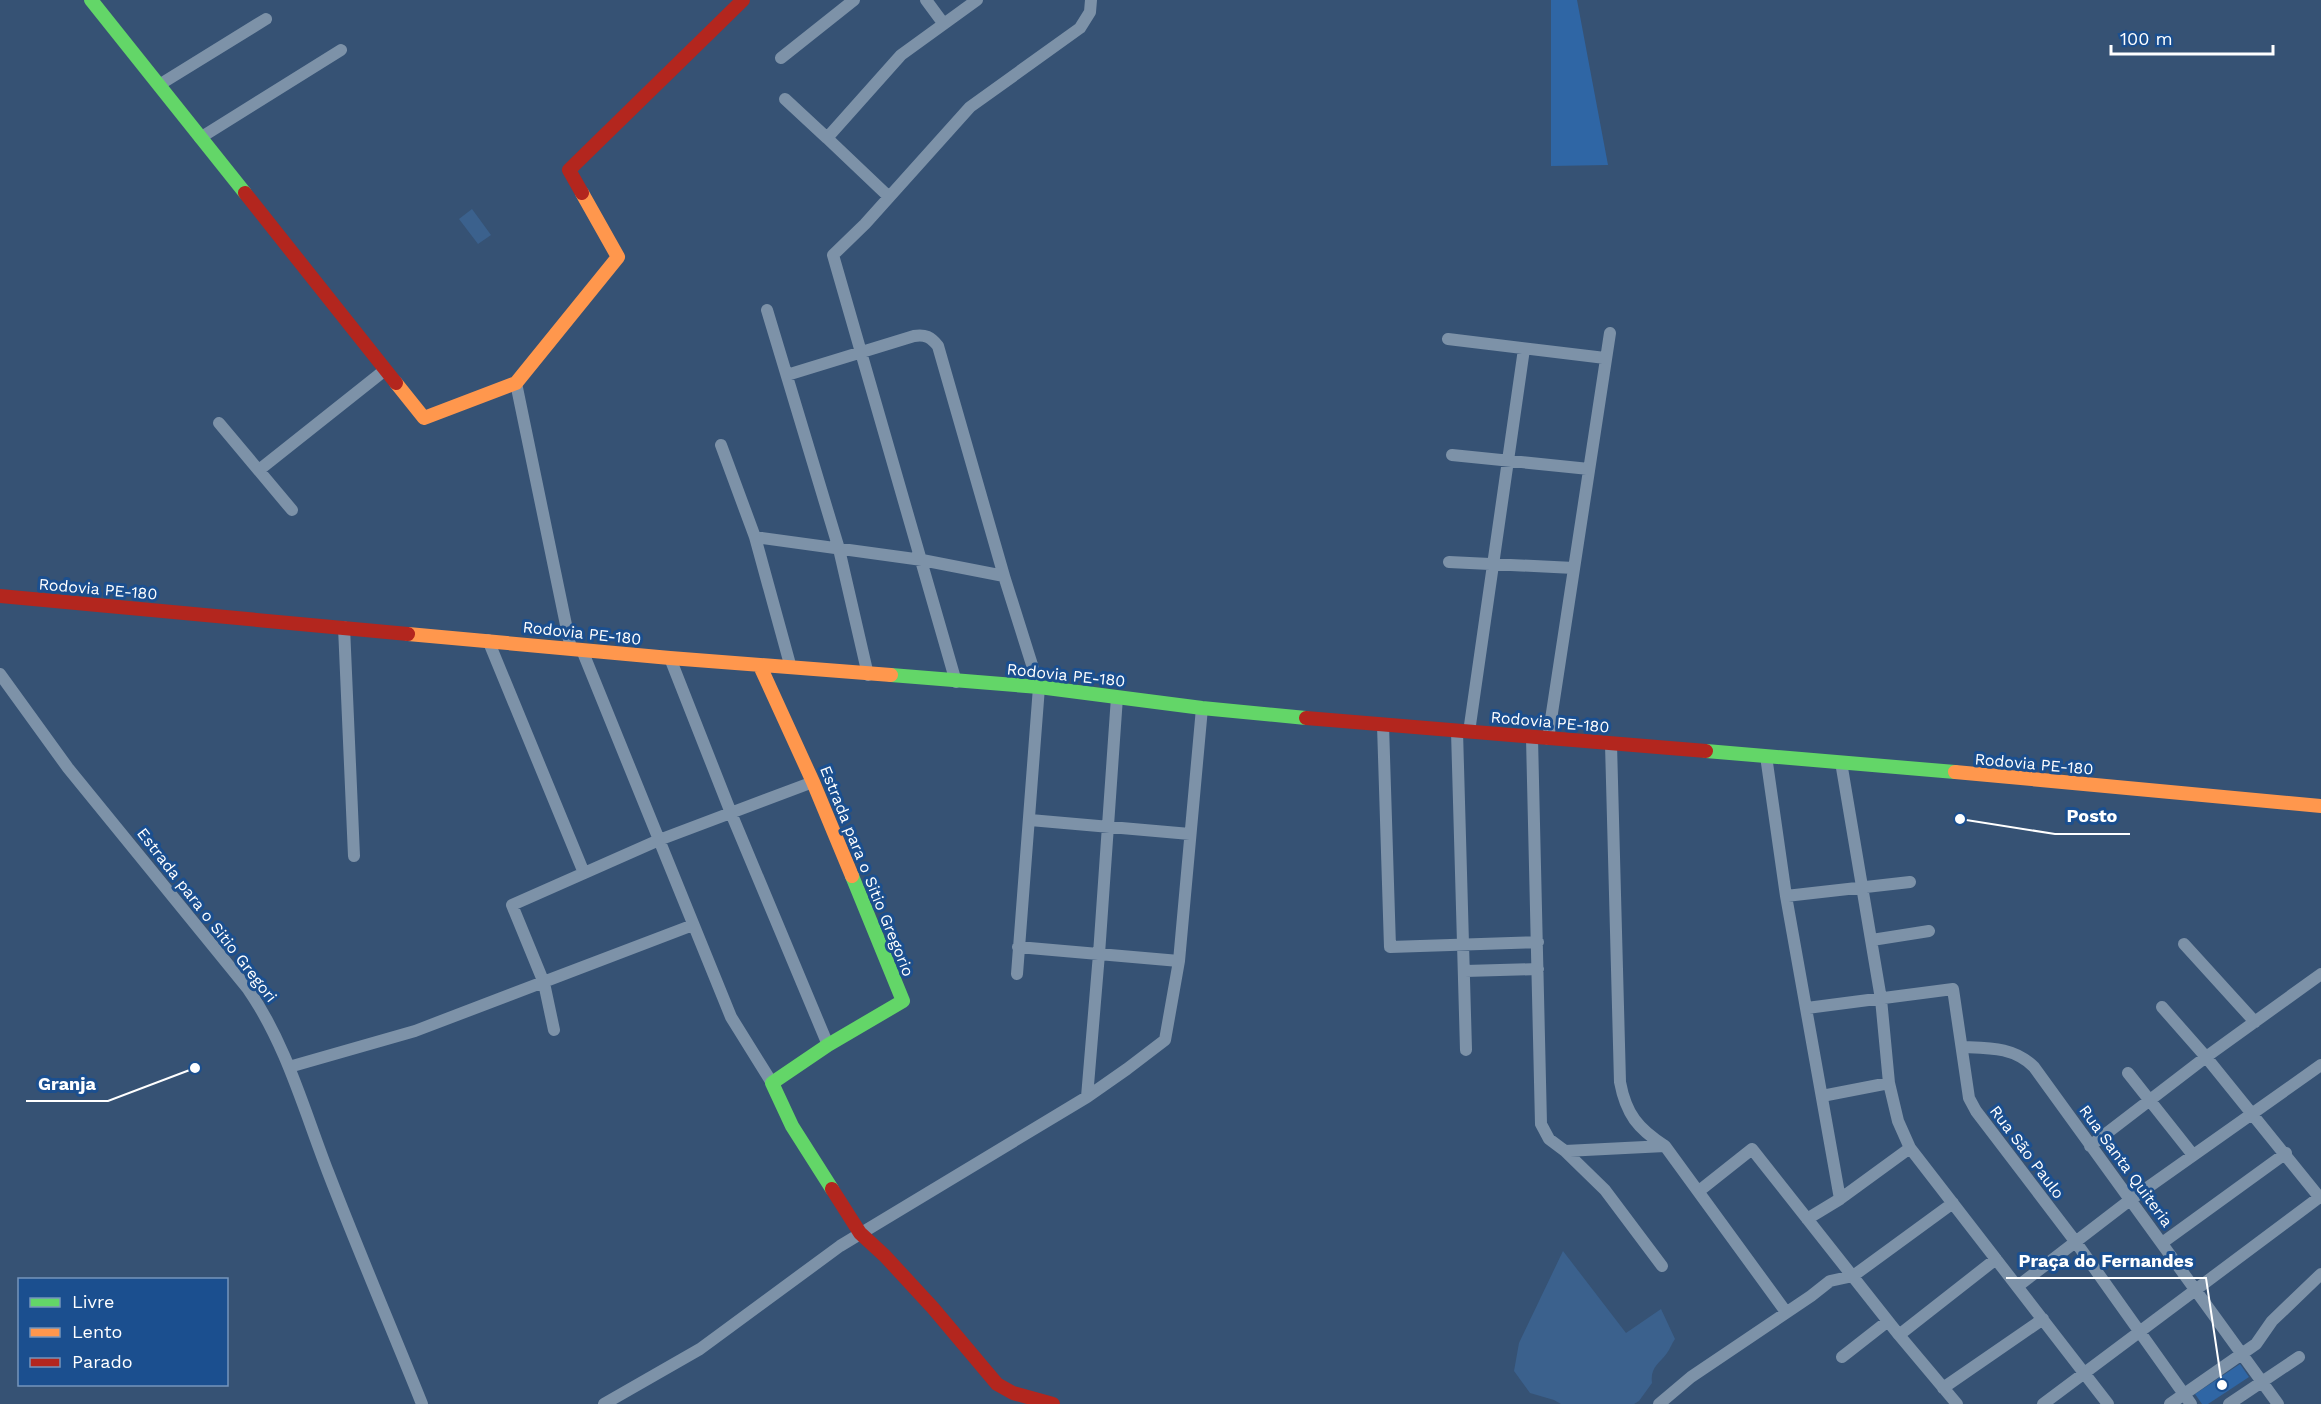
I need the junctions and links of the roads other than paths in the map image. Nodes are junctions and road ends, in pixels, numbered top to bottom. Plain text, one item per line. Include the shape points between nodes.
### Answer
1 (91, 0) edge
2 (743, 0) edge
3 (854, 0) edge
4 (927, 0) edge
5 (977, 0) edge
6 (1091, 0) edge
7 (266, 19) dead end
8 (943, 23) junction
9 (341, 50) dead end
10 (781, 58) dead end
11 (159, 85) junction
12 (785, 99) dead end
13 (200, 138) junction
14 (827, 138) junction
15 (888, 196) junction
16 (767, 310) dead end
17 (1610, 333) dead end
18 (1448, 339) dead end
19 (1524, 348) junction
20 (861, 352) junction
21 (1605, 358) junction
22 (385, 370) junction
23 (787, 375) junction
24 (516, 383) junction
25 (219, 423) dead end
26 (721, 445) dead end
27 (1452, 455) dead end
28 (1509, 461) junction
29 (1589, 469) junction
30 (259, 470) junction
31 (292, 510) dead end
32 (755, 537) junction
33 (838, 549) junction
34 (922, 560) junction
35 (1449, 562) dead end
36 (1494, 566) junction
37 (1574, 568) junction
38 (1004, 576) junction
39 (0, 596) edge
40 (344, 627) junction
41 (488, 640) junction
42 (577, 649) junction
43 (670, 658) junction
44 (760, 666) junction
45 (791, 668) junction
46 (0, 674) edge
47 (868, 675) junction
48 (956, 682) junction
49 (1039, 687) junction
50 (1118, 697) junction
51 (1202, 708) junction
52 (1383, 725) junction
53 (1463, 731) junction
54 (1532, 738) junction
55 (1548, 739) junction
56 (1611, 744) junction
57 (1766, 756) junction
58 (1841, 762) junction
59 (813, 783) junction
60 (2321, 806) edge
61 (731, 813) junction
62 (1030, 820) junction
63 (1109, 826) junction
64 (1190, 834) junction
65 (659, 840) junction
66 (354, 856) dead end
67 (584, 873) junction
68 (1910, 882) dead end
69 (1863, 888) junction
70 (1786, 896) junction
71 (693, 925) junction
72 (1929, 931) dead end
73 (1872, 940) junction
74 (1538, 942) junction
75 (2184, 944) dead end
76 (1464, 945) junction
77 (1018, 947) junction
78 (1100, 954) junction
79 (1179, 961) junction
80 (1538, 969) junction
81 (1465, 971) junction
82 (1017, 974) dead end
83 (2321, 974) edge
84 (544, 984) junction
85 (1881, 999) junction
86 (2162, 1007) dead end
87 (1807, 1008) junction
88 (2255, 1022) junction
89 (554, 1030) dead end
90 (828, 1045) junction
91 (1963, 1047) junction
92 (1466, 1050) dead end
93 (2206, 1057) junction
94 (2321, 1065) edge
95 (289, 1066) junction
96 (2128, 1073) dead end
97 (771, 1083) junction
98 (1889, 1083) junction
99 (1822, 1096) junction
100 (1087, 1097) junction
101 (2150, 1101) junction
102 (2253, 1114) junction
103 (1665, 1146) junction
104 (2090, 1146) junction
105 (1910, 1148) junction
106 (1565, 1151) junction
107 (2286, 1153) junction
108 (2193, 1155) junction
109 (1699, 1191) junction
110 (2320, 1197) edge
111 (1840, 1199) junction
112 (2130, 1200) junction
113 (1953, 1203) junction
114 (1807, 1219) junction
115 (860, 1233) junction
116 (2075, 1241) junction
117 (2162, 1243) junction
118 (1996, 1259) junction
119 (1662, 1266) dead end
120 (2321, 1274) edge
121 (1852, 1276) junction
122 (2018, 1286) junction
123 (2195, 1289) junction
124 (1786, 1312) junction
125 (2043, 1319) junction
126 (1888, 1321) junction
127 (2139, 1332) junction
128 (1899, 1335) junction
129 (2241, 1355) junction
130 (1842, 1357) dead end
131 (2298, 1357) dead end
132 (2084, 1374) junction
133 (2262, 1382) junction
134 (1943, 1388) junction
135 (2188, 1399) edge
136 (422, 1404) edge
137 (604, 1404) edge
138 (1053, 1404) edge
139 (1659, 1404) edge
140 (1957, 1404) edge
141 (2043, 1404) edge
142 (2108, 1404) edge
143 (2170, 1404) edge
144 (2229, 1404) edge
145 (2278, 1404) edge

1 - 11 main road
2 - 24 main road via 569,170 618,257
3 - 10 street
4 - 8 street
5 - 8 street
6 - 15 street via 1088,17 1076,33 970,107
7 - 11 street
8 - 14 street via 901,55
9 - 13 street
11 - 13 main road
12 - 14 street
13 - 22 main road
14 - 15 street
15 - 20 street via 833,255
16 - 23 street
17 - 21 street
18 - 19 street
19 - 21 street
19 - 28 street
20 - 23 street
20 - 34 street
20 - 38 street via 921,335 938,346
21 - 29 street
22 - 24 main road via 424,418
22 - 30 street
23 - 33 street
24 - 42 street
25 - 30 street
26 - 32 street
27 - 28 street
28 - 29 street
28 - 36 street
29 - 37 street
30 - 31 street
32 - 33 street
32 - 45 street
33 - 34 street
33 - 47 street
34 - 38 street
34 - 48 street
35 - 36 street
36 - 37 street
36 - 53 street
37 - 55 street
38 - 49 street
39 - 40 main road, Rodovia PE-180
40 - 41 main road, Rodovia PE-180
40 - 66 street
41 - 42 main road, Rodovia PE-180
41 - 67 street
42 - 43 main road, Rodovia PE-180
42 - 65 street
43 - 44 main road, Rodovia PE-180
43 - 61 street
44 - 45 main road, Rodovia PE-180
44 - 59 main road, Estrada para o Sitio Gregorio
45 - 47 main road, Rodovia PE-180
46 - 95 street, Estrada para o Sitio Gregori via 68,768 248,989 269,1021
47 - 48 main road, Rodovia PE-180
48 - 49 main road, Rodovia PE-180
49 - 50 main road, Rodovia PE-180
49 - 62 street
50 - 51 main road, Rodovia PE-180
50 - 63 street
51 - 52 main road, Rodovia PE-180
51 - 64 street
52 - 53 main road, Rodovia PE-180
52 - 76 street via 1390,947
53 - 54 main road, Rodovia PE-180
53 - 76 street
54 - 55 main road, Rodovia PE-180
54 - 74 street
55 - 56 main road, Rodovia PE-180
56 - 57 main road, Rodovia PE-180
56 - 103 street via 1620,1083 1630,1114
57 - 58 main road, Rodovia PE-180
57 - 70 street
58 - 60 main road, Rodovia PE-180
58 - 69 street
59 - 61 street
59 - 90 main road, Estrada para o Sitio Gregorio via 903,1001
61 - 65 street
61 - 90 street
62 - 63 street
62 - 77 street
63 - 64 street
63 - 78 street
64 - 79 street
65 - 67 street
65 - 71 street
67 - 84 street via 512,905
68 - 69 street
69 - 70 street
69 - 73 street
70 - 87 street
71 - 84 street
71 - 97 street via 731,1017
72 - 73 street
73 - 85 street
74 - 76 street
74 - 80 street
75 - 88 street
76 - 81 street
77 - 78 street
77 - 82 street
78 - 79 street
78 - 100 street
79 - 100 street via 1165,1040
80 - 81 street
80 - 106 street via 1541,1124 1549,1139
81 - 92 street
83 - 88 street
84 - 89 street
84 - 95 street via 416,1031
85 - 87 street, Rua São Paulo
85 - 91 street, Rua São Paulo via 1953,989
85 - 98 street
86 - 93 street
87 - 99 street
88 - 93 street
90 - 97 main road, Estrada para o Sitio Gregorio
91 - 104 street, Rua Santa Quiteria via 2003,1050 2030,1063
91 - 116 street, Rua São Paulo via 1969,1098 1976,1111
93 - 101 street
93 - 102 street
94 - 102 street
95 - 136 street, Estrada para o Sitio Gregori
96 - 101 street
97 - 115 main road via 792,1126
98 - 99 street
98 - 105 street via 1898,1121
99 - 111 street
100 - 115 street
101 - 104 street
101 - 108 street
102 - 107 street
102 - 108 street
103 - 106 street
103 - 109 street
104 - 112 street, Rua Santa Quiteria
105 - 111 street
105 - 113 street
106 - 119 street via 1605,1190
107 - 110 street
107 - 117 street
108 - 112 street
109 - 114 street via 1752,1149
109 - 124 street
110 - 123 street
111 - 114 street
112 - 116 street
112 - 117 street, Rua Santa Quiteria
113 - 118 street
113 - 121 street
114 - 121 street
115 - 137 street via 700,1349
115 - 138 main road via 927,1301 997,1384 1013,1393
116 - 122 street
116 - 127 street, Rua São Paulo
117 - 123 street, Rua Santa Quiteria
118 - 122 street
118 - 128 street
120 - 129 street
121 - 124 street via 1830,1281
121 - 126 street
122 - 125 street
123 - 127 street
123 - 129 street, Rua Santa Quiteria
124 - 139 street via 1691,1377
125 - 132 street
125 - 134 street
126 - 128 street
126 - 130 street
127 - 132 street
127 - 135 street, Rua São Paulo
128 - 134 street
129 - 133 street, Rua Santa Quiteria
129 - 135 street
131 - 133 street
132 - 141 street
132 - 142 street
133 - 144 street
133 - 145 street, Rua Santa Quiteria
134 - 140 street
135 - 143 street

